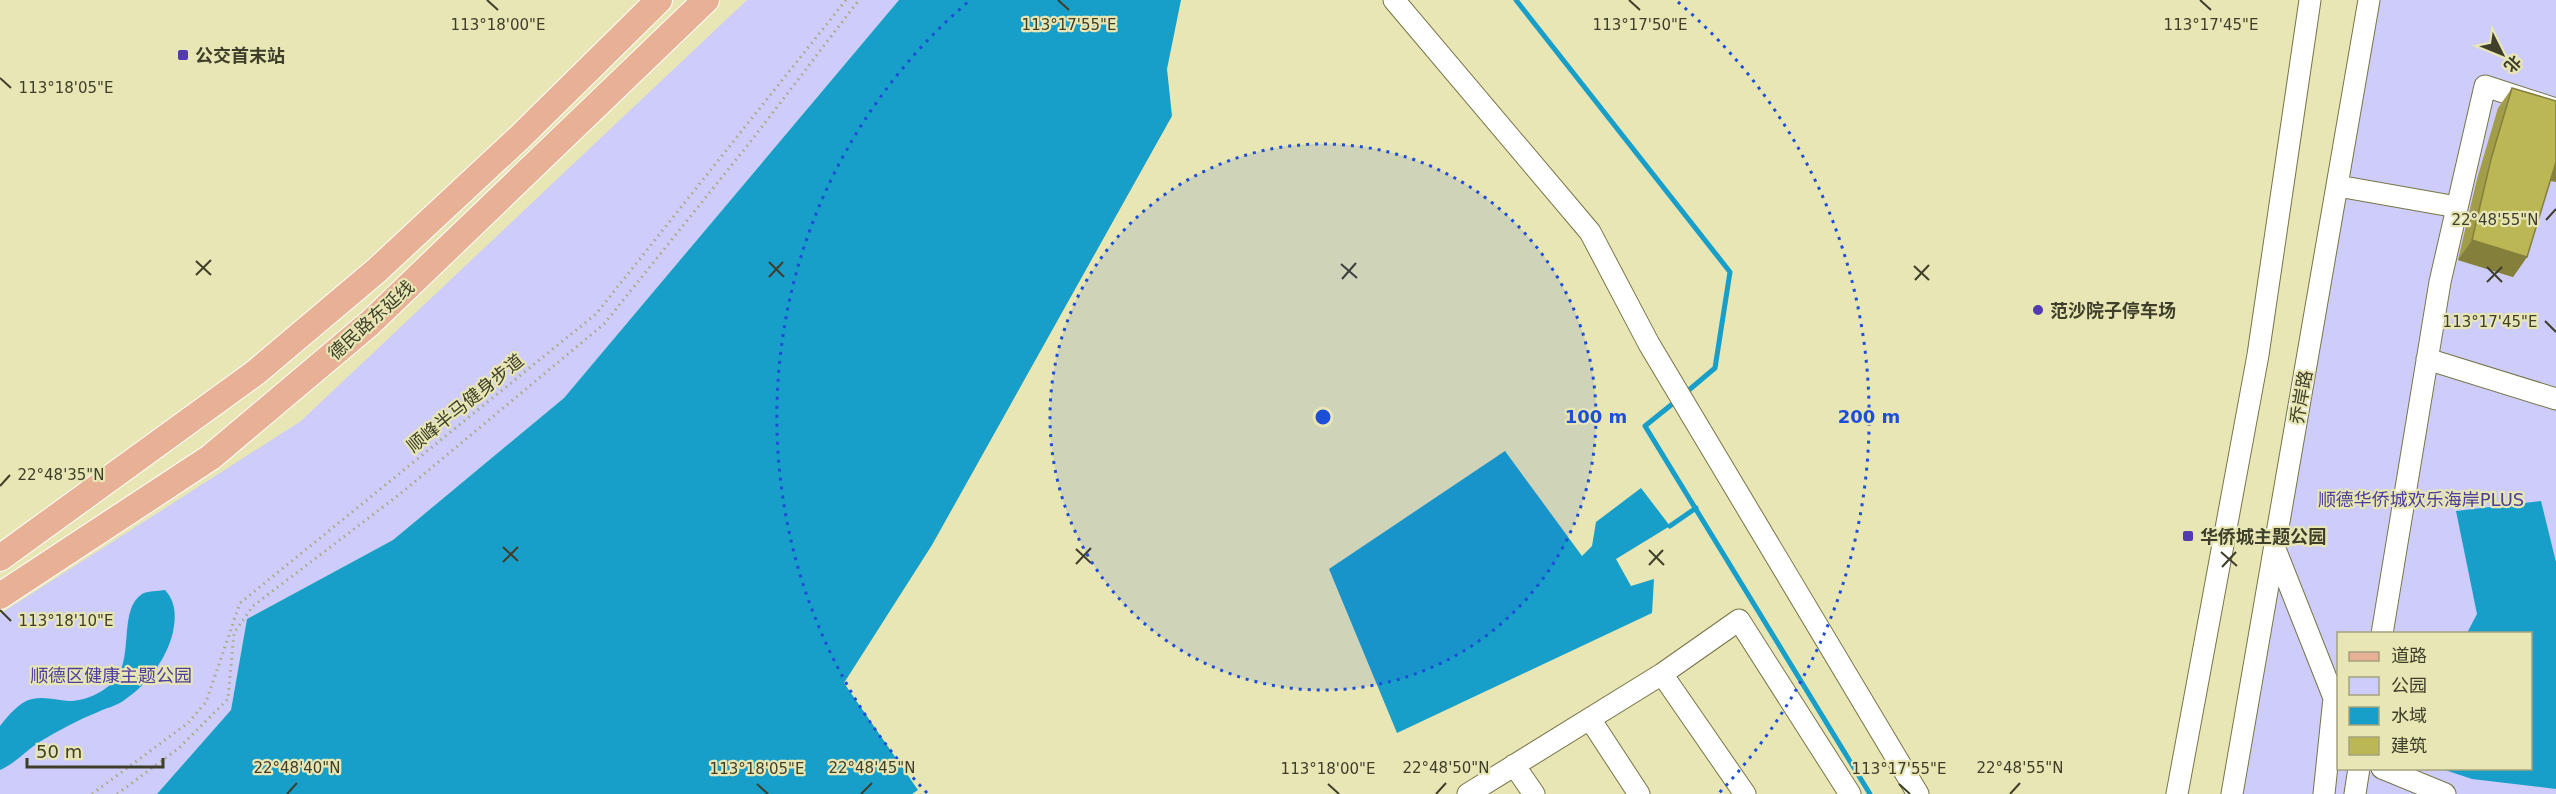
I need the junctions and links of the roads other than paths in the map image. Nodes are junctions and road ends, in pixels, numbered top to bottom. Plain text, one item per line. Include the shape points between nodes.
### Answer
1 (659, 0) edge
2 (706, 0) edge
3 (1394, 0) edge
4 (2310, 0) edge
5 (2369, 0) edge
6 (2556, 109) edge
7 (2338, 186) junction
8 (2457, 207) junction
9 (2427, 359) junction
10 (2556, 399) edge
11 (2275, 549) junction
12 (0, 558) edge
13 (0, 596) edge
14 (2382, 632) edge
15 (1662, 674) junction
16 (1590, 719) junction
17 (1514, 765) junction
18 (2360, 770) edge
19 (2387, 770) edge
20 (1468, 794) edge
21 (1534, 794) edge
22 (1639, 794) edge
23 (1745, 794) edge
24 (1850, 794) edge
25 (1918, 794) edge
26 (2177, 794) edge
27 (2232, 794) edge
28 (2324, 794) edge
29 (2355, 794) edge
30 (2445, 794) edge

1 - 12 main road, 德民路东延线 via 376,271 255,373
2 - 13 main road, 德民路东延线 via 361,331 211,457
3 - 25 street via 1590,232 1649,344
4 - 26 street via 2258,355
5 - 7 street, 乔岸路
6 - 8 street via 2485,86
7 - 8 street
7 - 11 street, 乔岸路
8 - 9 street
9 - 10 street
9 - 14 street
11 - 27 street, 乔岸路
11 - 28 street via 2334,698
15 - 16 street
15 - 23 street
15 - 24 street via 1739,620
16 - 17 street
16 - 22 street
17 - 20 street
17 - 21 street
18 - 29 street
19 - 30 street

